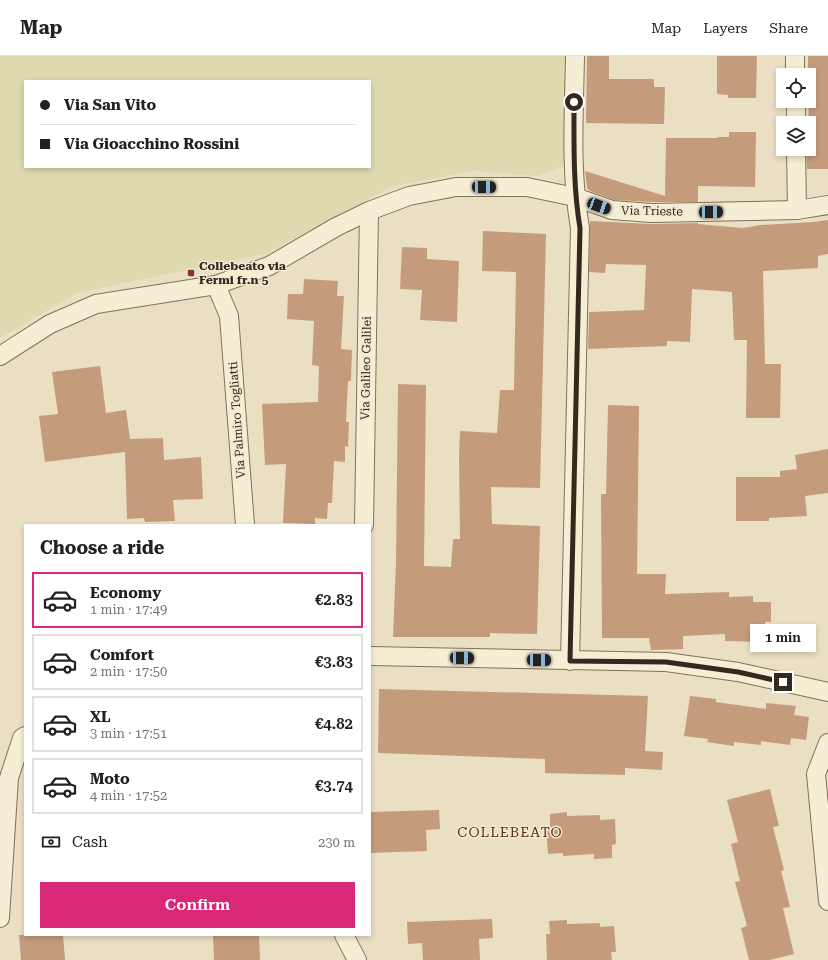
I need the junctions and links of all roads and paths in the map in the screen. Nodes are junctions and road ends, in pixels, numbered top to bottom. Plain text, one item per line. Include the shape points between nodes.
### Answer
1 (575, 56) edge
2 (795, 56) edge
3 (795, 68) edge
4 (796, 156) edge
5 (575, 197) junction
6 (828, 205) edge
7 (797, 210) junction
8 (369, 211) junction
9 (240, 276) junction
10 (216, 285) junction
11 (229, 316) junction
12 (0, 356) edge
13 (245, 524) edge
14 (364, 524) edge
15 (371, 656) edge
16 (570, 661) junction
17 (828, 692) edge
18 (24, 737) edge
19 (828, 743) edge
20 (828, 901) edge
21 (0, 918) edge
22 (345, 936) edge
23 (357, 960) edge

1 - 5 street
2 - 3 street
4 - 7 street
5 - 7 street, Via Trieste via 612,210 651,213
5 - 8 street, Via Trieste via 527,187 456,186 410,196
5 - 16 street via 580,228
6 - 7 street, Via Trieste
8 - 9 street, Via Trieste via 269,266
8 - 14 street, Via Galileo Galilei
9 - 10 street, Via Trieste
9 - 11 street, Via Palmiro Togliatti
10 - 11 street, Via Palmiro Togliatti
10 - 12 street, Via Trieste via 96,304 50,324
11 - 13 street, Via Palmiro Togliatti
15 - 16 street
16 - 17 street via 666,662 738,672
18 - 21 street via 9,778
19 - 20 street via 816,774
22 - 23 street

